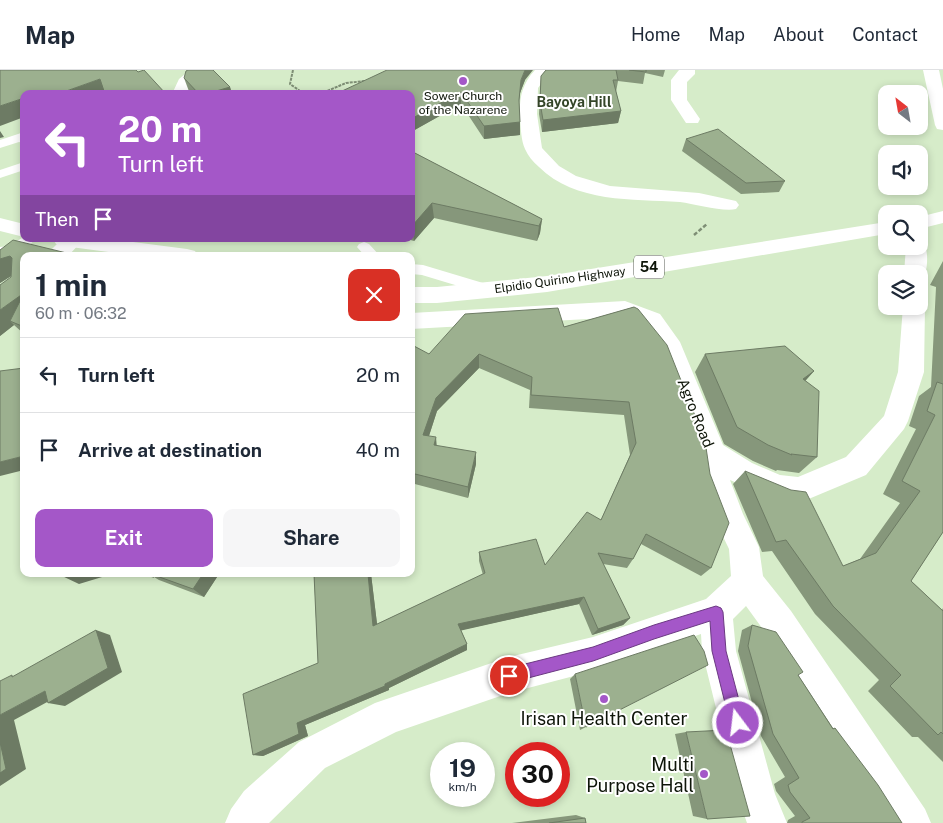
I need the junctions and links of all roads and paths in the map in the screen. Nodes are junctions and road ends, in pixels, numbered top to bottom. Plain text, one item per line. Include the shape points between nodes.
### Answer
1 (201, 70) edge
2 (293, 70) edge
3 (543, 70) edge
4 (687, 70) edge
5 (931, 70) edge
6 (370, 79) edge
7 (180, 90) edge
8 (299, 90) edge
9 (329, 90) edge
10 (692, 119) dead end
11 (943, 125) edge
12 (20, 137) edge
13 (0, 144) edge
14 (20, 167) edge
15 (0, 174) edge
16 (729, 205) dead end
17 (943, 217) edge
18 (928, 221) edge
19 (0, 224) edge
20 (878, 229) edge
21 (20, 230) edge
22 (25, 242) edge
23 (67, 242) edge
24 (91, 242) edge
25 (0, 252) edge
26 (59, 252) edge
27 (159, 252) edge
28 (415, 269) edge
29 (488, 290) junction
30 (415, 295) edge
31 (914, 315) edge
32 (415, 321) edge
33 (712, 453) junction
34 (748, 582) junction
35 (716, 612) junction
36 (245, 823) edge
37 (767, 823) edge
38 (911, 823) edge

1 - 7 main road via 190,76
2 - 8 path via 290,84
3 - 16 main road via 530,85 531,140 536,155 564,179 594,188 639,195 697,198
4 - 10 main road via 679,80 679,100
5 - 11 main road
6 - 9 path
12 - 13 lane
14 - 15 lane
17 - 18 main road
19 - 21 main road
20 - 29 main road, Elpidio Quirino Highway / 54 via 547,284
22 - 25 lane via 12,250
23 - 26 main road
24 - 27 main road
28 - 29 lane
29 - 30 main road, Elpidio Quirino Highway / 54
31 - 33 main road, Agro Road via 911,372 895,421 856,466 799,490 778,488 742,472
32 - 33 main road, Agro Road via 625,309 652,320 668,342
33 - 34 main road via 717,484 744,547
34 - 35 main road
34 - 38 main road via 779,623
35 - 36 main road via 593,654 509,676 388,716 312,755 258,805
35 - 37 main road via 719,651 756,794

